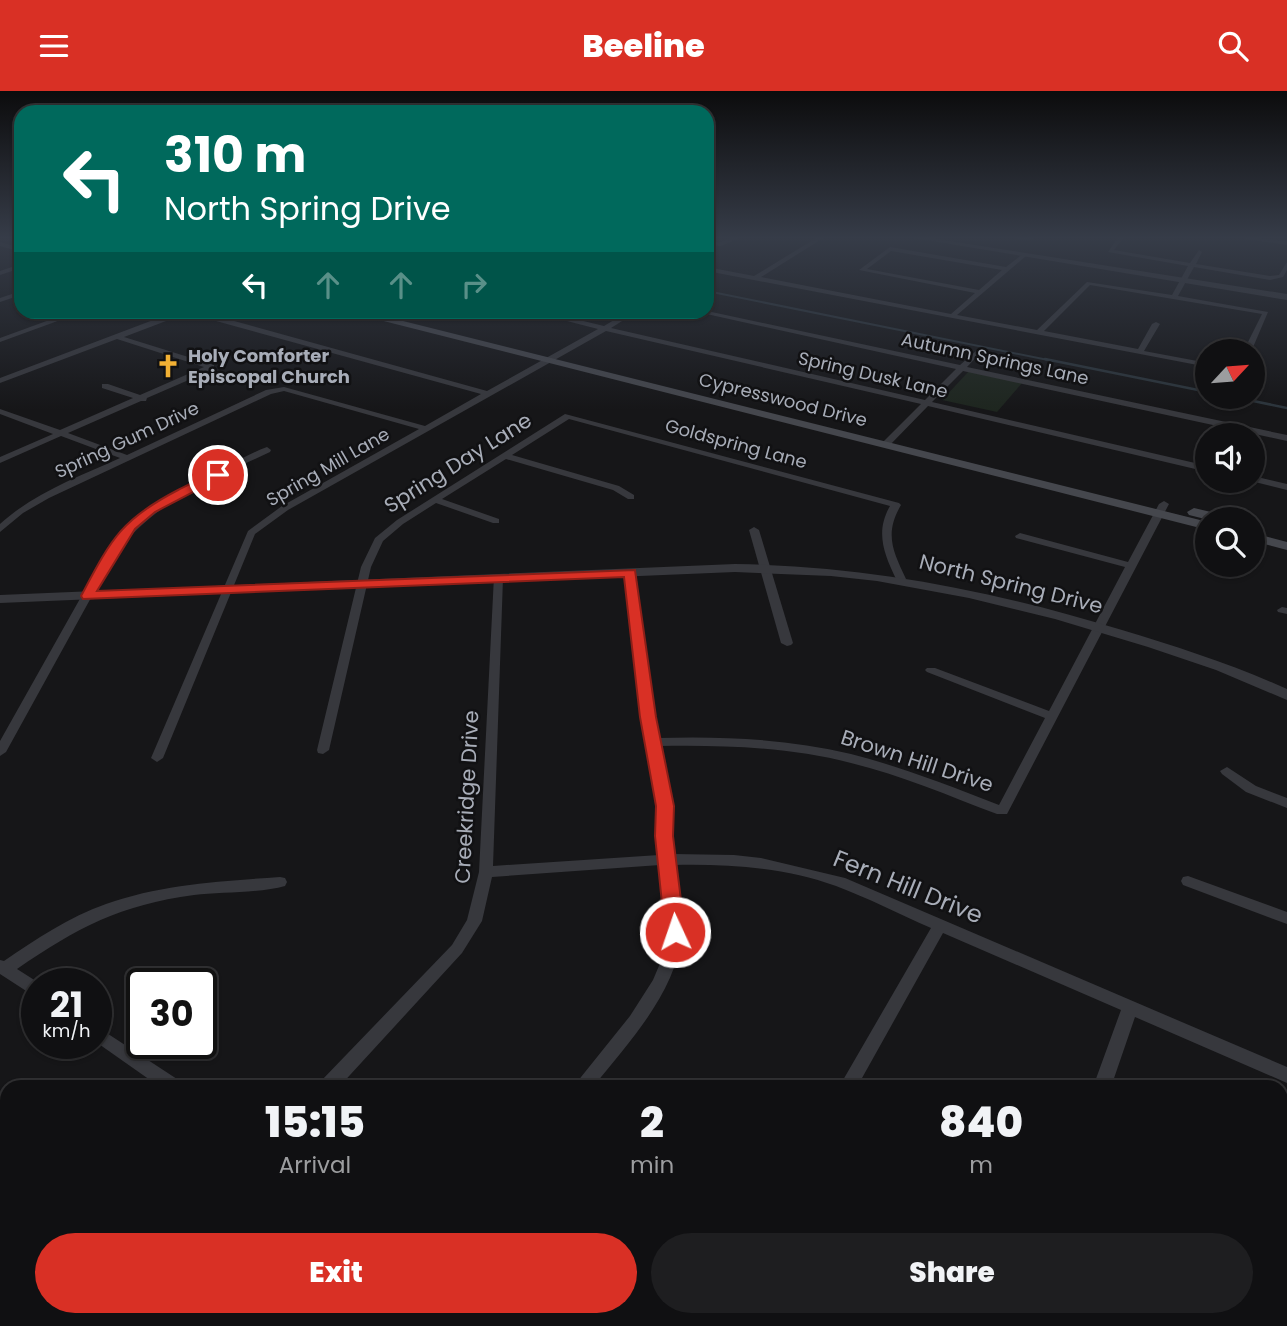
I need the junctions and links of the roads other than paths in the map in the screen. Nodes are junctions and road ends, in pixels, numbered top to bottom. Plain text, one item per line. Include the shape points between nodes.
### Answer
1 (841, 295) edge
2 (978, 295) edge
3 (1077, 295) edge
4 (1160, 295) edge
5 (1174, 297) joint
6 (714, 315) edge
7 (952, 316) junction
8 (59, 319) edge
9 (166, 319) edge
10 (216, 319) edge
11 (392, 319) edge
12 (409, 319) edge
13 (564, 319) edge
14 (622, 319) edge
15 (1156, 324) dead end
16 (605, 329) junction
17 (1038, 333) junction
18 (118, 337) junction
19 (0, 339) edge
20 (1253, 339) edge
21 (1140, 352) junction
22 (976, 353) dead end
23 (550, 358) junction
24 (1195, 363) edge
25 (961, 368) junction
26 (0, 381) edge
27 (105, 386) dead end
28 (274, 391) joint
29 (489, 394) junction
30 (143, 398) junction
31 (928, 404) junction
32 (0, 411) edge
33 (568, 416) joint
34 (426, 429) junction
35 (61, 433) junction
36 (1287, 438) edge
37 (888, 442) junction
38 (267, 450) dead end
39 (505, 456) junction
40 (127, 458) junction
41 (0, 460) edge
42 (1195, 466) edge
43 (1265, 482) edge
44 (1287, 487) edge
45 (631, 497) dead end
46 (435, 500) junction
47 (896, 505) joint
48 (1161, 509) junction
49 (1195, 515) edge
50 (496, 521) dead end
51 (1195, 521) edge
52 (0, 529) edge
53 (1265, 529) edge
54 (754, 530) dead end
55 (1287, 534) edge
56 (1020, 536) dead end
57 (1265, 540) edge
58 (1287, 546) edge
59 (1132, 566) junction
60 (765, 568) junction
61 (631, 573) junction
62 (498, 578) junction
63 (901, 579) junction
64 (362, 584) junction
65 (226, 588) junction
66 (88, 596) junction
67 (0, 599) edge
68 (1099, 628) junction
69 (787, 643) dead end
70 (931, 670) dead end
71 (1287, 695) edge
72 (1051, 716) junction
73 (653, 742) junction
74 (323, 750) dead end
75 (0, 752) edge
76 (157, 758) dead end
77 (1227, 771) dead end
78 (1287, 803) edge
79 (668, 862) junction
80 (486, 872) junction
81 (1188, 881) dead end
82 (280, 882) dead end
83 (1287, 918) edge
84 (940, 925) junction
85 (2, 967) edge
86 (21, 980) edge
87 (1129, 1007) junction
88 (112, 1044) edge
89 (1287, 1075) edge
90 (164, 1080) edge
91 (334, 1080) edge
92 (588, 1080) edge
93 (852, 1080) edge
94 (1104, 1080) edge

1 - 7 street
2 - 7 street
3 - 17 street
4 - 5 street
5 - 20 street via 1266,313
6 - 25 street, Autumn Springs Lane
7 - 17 street
8 - 19 street
9 - 18 street
10 - 29 street
11 - 23 main road, Cypresswood Drive
12 - 23 main road, Cypresswood Drive
13 - 16 street, Spring Dusk Lane
14 - 16 street, Spring Mill Lane
15 - 21 street
16 - 23 street, Spring Mill Lane
16 - 31 street, Spring Dusk Lane
17 - 21 street
18 - 26 street
18 - 30 street via 211,367
21 - 24 street
22 - 25 street
23 - 29 street, Spring Mill Lane
23 - 37 main road, Cypresswood Drive
25 - 31 street
25 - 36 street, Autumn Springs Lane
27 - 30 street
28 - 34 street via 299,391
28 - 40 street, Spring Gum Drive
29 - 34 street, Spring Mill Lane
30 - 35 street
31 - 37 street
31 - 42 street, Spring Dusk Lane
32 - 35 street
33 - 39 street, Spring Day Lane
33 - 47 street, Goldspring Lane
34 - 65 street, Spring Mill Lane via 262,523 251,533
35 - 40 street
35 - 41 street
37 - 48 main road, Cypresswood Drive
38 - 66 street via 143,515 120,538
39 - 45 street via 616,488
39 - 46 street, Spring Day Lane
40 - 52 street, Spring Gum Drive via 36,501
43 - 44 street
46 - 50 street
46 - 64 street, Spring Day Lane via 379,540
47 - 63 street via 886,521 884,537
48 - 49 main road, Cypresswood Drive
48 - 51 main road, Cypresswood Drive
48 - 59 street
53 - 55 main road
54 - 60 street
56 - 59 street
57 - 58 main road
59 - 68 street
60 - 61 street, North Spring Drive
60 - 63 street, North Spring Drive
60 - 69 street
61 - 62 street, North Spring Drive
61 - 73 street
62 - 64 street, North Spring Drive
62 - 80 street, Creekridge Drive
63 - 68 street, North Spring Drive via 988,596
64 - 65 street, North Spring Drive
64 - 74 street, Spring Day Lane
65 - 66 street, North Spring Drive
65 - 76 street, Spring Mill Lane
66 - 67 street, North Spring Drive
66 - 75 street
68 - 71 street, North Spring Drive via 1217,663
68 - 72 street
70 - 72 street
72 - 73 street, Brown Hill Drive via 1002,811 885,768 817,752 736,741
73 - 79 street via 665,806
77 - 78 street via 1251,789
79 - 80 street, Fern Hill Drive
79 - 84 street, Fern Hill Drive via 734,860 794,869 839,882
79 - 92 street via 675,932 669,961 636,1021
80 - 91 street, Creekridge Drive via 474,921 457,949
81 - 83 street
82 - 85 street via 168,893 130,902 80,922
84 - 87 street, Fern Hill Drive
84 - 93 street
85 - 86 street
87 - 89 street, Fern Hill Drive
87 - 94 street
88 - 90 street

